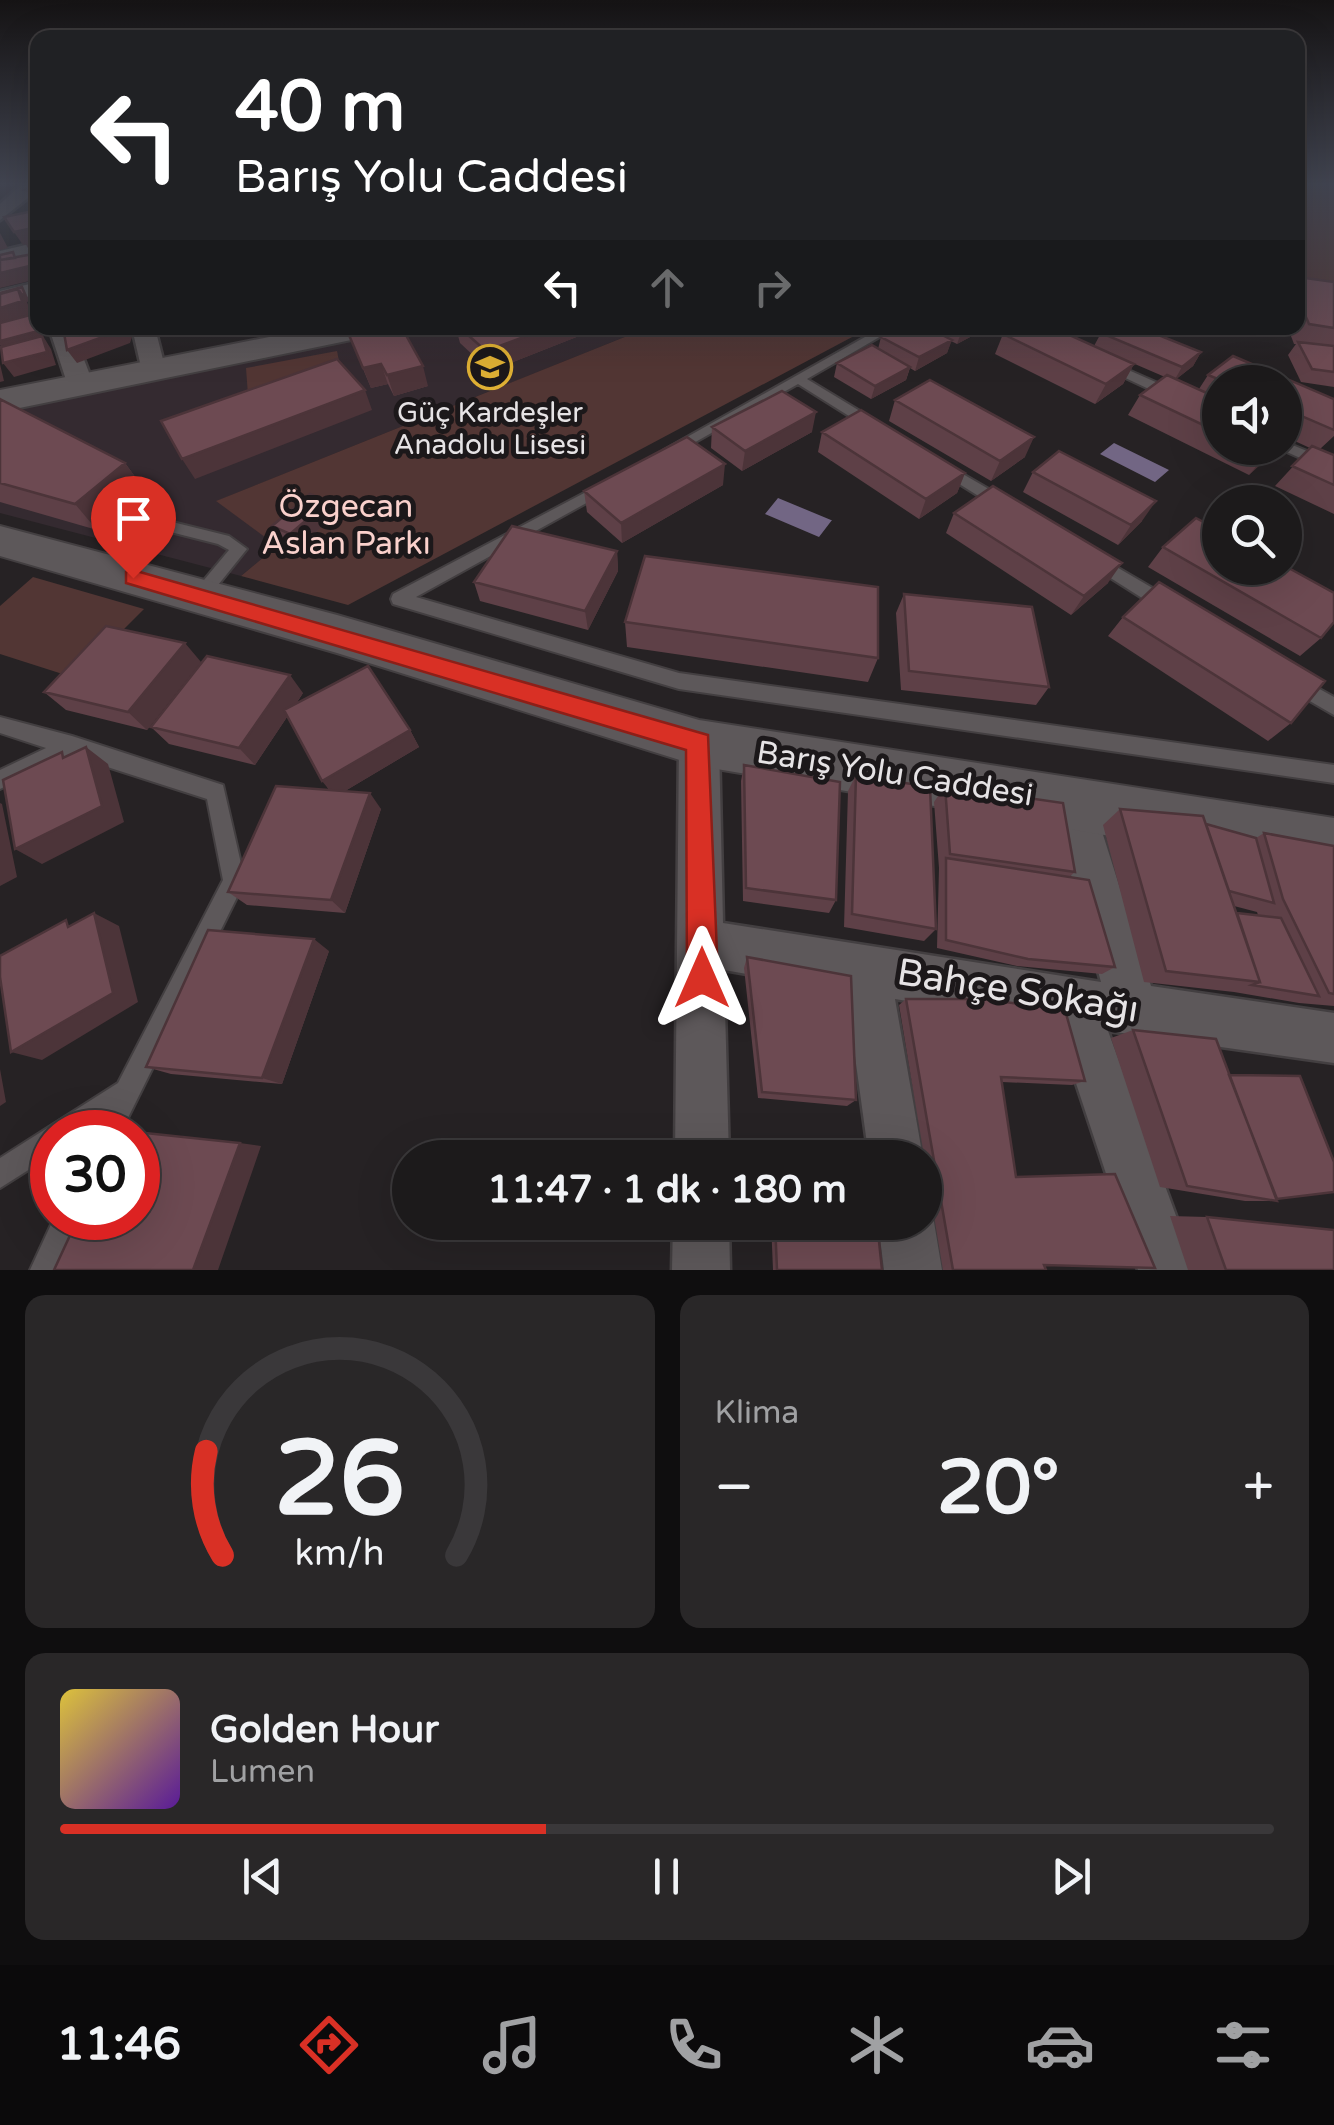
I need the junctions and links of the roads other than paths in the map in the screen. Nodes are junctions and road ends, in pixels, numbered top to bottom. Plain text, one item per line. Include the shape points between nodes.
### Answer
1 (30, 250) edge
2 (0, 257) edge
3 (30, 291) edge
4 (0, 298) edge
5 (62, 335) edge
6 (144, 335) edge
7 (304, 335) edge
8 (877, 335) edge
9 (1096, 360) edge
10 (153, 368) junction
11 (800, 380) junction
12 (80, 384) junction
13 (1185, 400) edge
14 (0, 401) edge
15 (883, 431) edge
16 (1302, 454) edge
17 (660, 456) edge
18 (933, 462) edge
19 (1334, 468) edge
20 (626, 476) edge
21 (1017, 513) edge
22 (128, 516) dead end
23 (0, 541) edge
24 (1084, 554) edge
25 (200, 596) junction
26 (1184, 615) edge
27 (1284, 676) edge
28 (1334, 707) edge
29 (0, 725) edge
30 (699, 743) junction
31 (72, 745) junction
32 (1334, 774) edge
33 (0, 780) edge
34 (1071, 800) junction
35 (1334, 846) edge
36 (702, 943) junction
37 (866, 967) junction
38 (1074, 1005) junction
39 (1133, 1008) junction
40 (1334, 1038) edge
41 (124, 1092) junction
42 (97, 1110) edge
43 (116, 1110) edge
44 (702, 1140) edge
45 (893, 1140) edge
46 (30, 1154) edge
47 (0, 1174) edge
48 (58, 1240) edge
49 (701, 1240) edge
50 (909, 1240) edge
51 (44, 1270) edge
52 (701, 1270) edge
53 (913, 1270) edge
54 (1167, 1270) edge

1 - 2 street
3 - 4 street
5 - 12 street
6 - 10 street
7 - 10 main road
8 - 11 lane
9 - 13 lane
10 - 12 main road
11 - 15 lane
11 - 17 lane
12 - 14 main road
16 - 19 lane
18 - 21 lane
20 - 32 lane via 399,599 679,681
22 - 25 lane via 238,549
23 - 25 main road, Barış Yolu Caddesi
24 - 26 lane
25 - 30 main road, Barış Yolu Caddesi
27 - 28 lane
29 - 31 lane
30 - 34 main road, Barış Yolu Caddesi
30 - 36 street
31 - 33 lane
31 - 41 lane via 216,792 234,881
34 - 35 main road, Barış Yolu Caddesi
34 - 39 street
36 - 37 street, Bahçe Sokağı
36 - 44 street
37 - 38 street, Bahçe Sokağı
37 - 45 street
38 - 39 street, Bahçe Sokağı
38 - 54 street
39 - 40 street, Bahçe Sokağı
41 - 42 lane
41 - 43 lane
46 - 47 lane
48 - 51 lane
49 - 52 street
50 - 53 street

